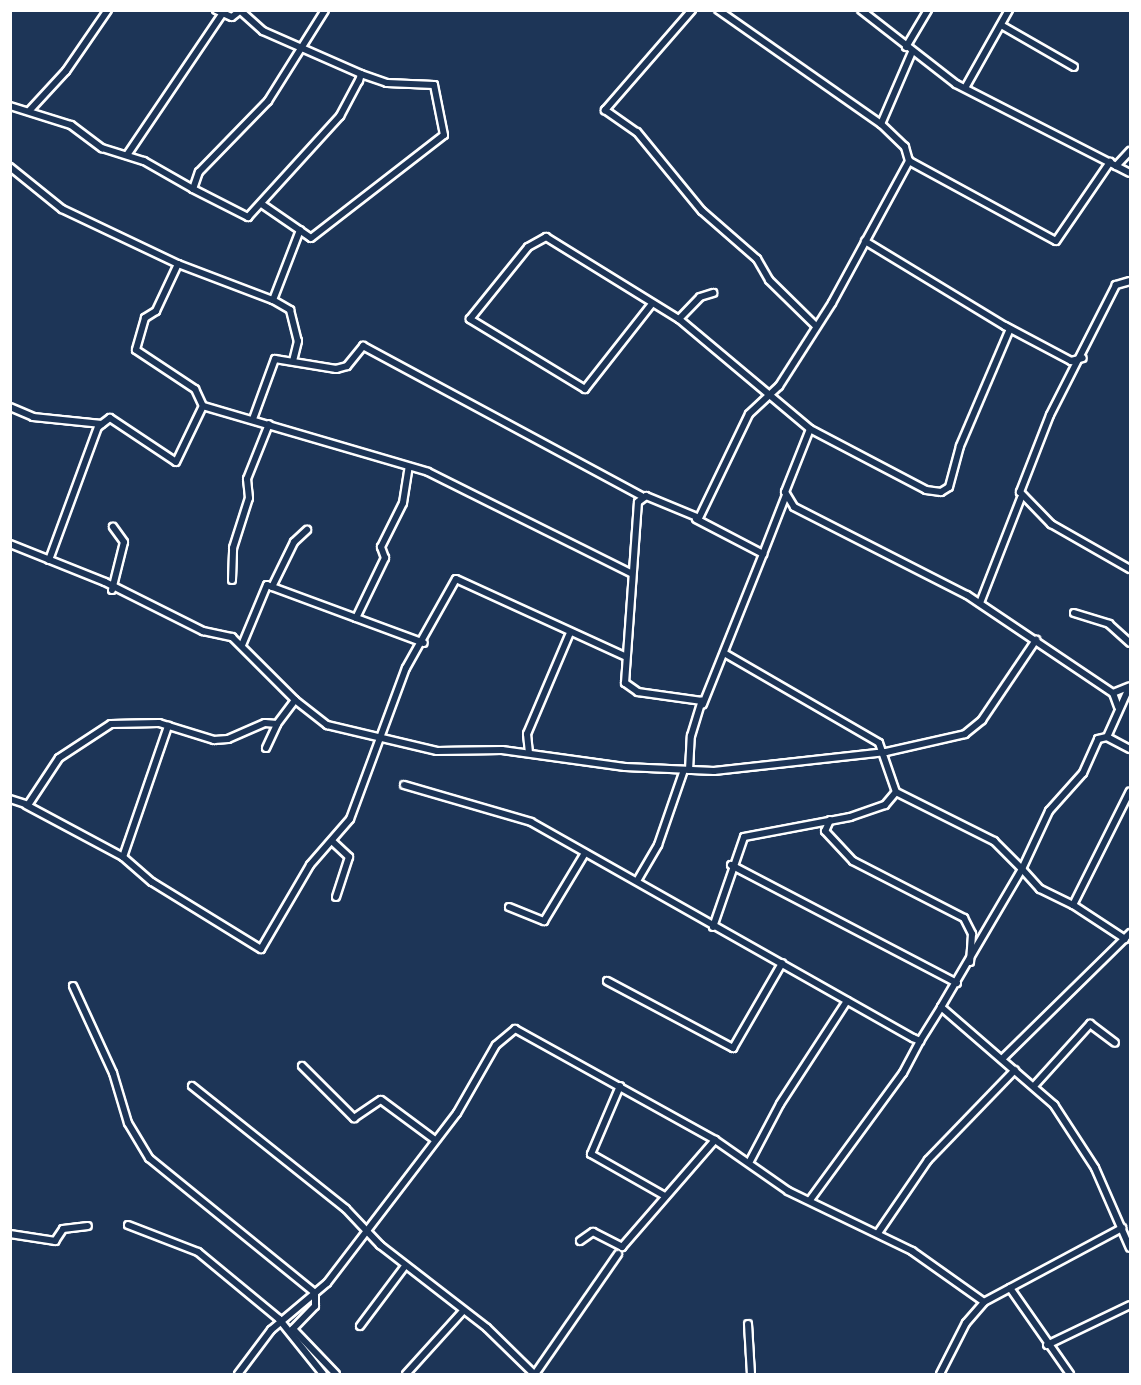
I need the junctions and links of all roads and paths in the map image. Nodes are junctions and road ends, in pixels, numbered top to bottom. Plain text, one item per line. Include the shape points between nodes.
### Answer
1 (108, 10) edge
2 (325, 10) edge
3 (692, 10) edge
4 (717, 10) edge
5 (861, 10) edge
6 (928, 10) edge
7 (1009, 10) edge
8 (241, 11) edge
9 (219, 12) edge
10 (1001, 25) junction
11 (906, 47) junction
12 (301, 48) junction
13 (912, 52) junction
14 (1074, 67) dead end
15 (361, 75) junction
16 (965, 88) junction
17 (10, 106) edge
18 (30, 110) junction
19 (881, 124) junction
20 (1131, 151) edge
21 (128, 155) junction
22 (909, 160) junction
23 (1113, 164) junction
24 (10, 167) edge
25 (1131, 173) edge
26 (193, 189) junction
27 (263, 205) junction
28 (300, 230) junction
29 (865, 241) junction
30 (178, 264) junction
31 (1131, 281) edge
32 (713, 293) dead end
33 (273, 300) junction
34 (651, 305) junction
35 (680, 319) junction
36 (815, 325) junction
37 (1010, 329) junction
38 (1083, 358) junction
39 (293, 361) junction
40 (1071, 361) junction
41 (1070, 379) junction
42 (771, 392) junction
43 (203, 406) junction
44 (10, 407) edge
45 (253, 419) junction
46 (102, 424) junction
47 (269, 424) junction
48 (810, 429) junction
49 (409, 467) junction
50 (786, 495) junction
51 (641, 496) junction
52 (1022, 498) junction
53 (696, 519) junction
54 (113, 527) dead end
55 (307, 530) dead end
56 (10, 544) edge
57 (763, 554) junction
58 (49, 560) junction
59 (1131, 569) edge
60 (631, 573) junction
61 (232, 579) dead end
62 (272, 587) junction
63 (112, 590) junction
64 (980, 603) junction
65 (1074, 613) dead end
66 (356, 618) junction
67 (569, 635) junction
68 (1036, 640) junction
69 (424, 643) junction
70 (1131, 643) edge
71 (242, 645) junction
72 (724, 653) junction
73 (626, 657) junction
74 (1129, 688) edge
75 (1113, 693) junction
76 (295, 700) junction
77 (703, 704) junction
78 (1118, 707) junction
79 (277, 724) junction
80 (168, 726) junction
81 (380, 737) junction
82 (1107, 737) junction
83 (266, 748) dead end
84 (1131, 749) edge
85 (886, 752) junction
86 (530, 753) junction
87 (874, 753) junction
88 (887, 763) junction
89 (687, 770) junction
90 (404, 784) dead end
91 (1131, 791) edge
92 (896, 792) junction
93 (10, 799) edge
94 (26, 805) junction
95 (830, 820) junction
96 (333, 842) junction
97 (585, 854) junction
98 (123, 857) junction
99 (731, 865) junction
100 (1022, 869) junction
101 (637, 881) junction
102 (336, 897) dead end
103 (1073, 905) junction
104 (508, 907) dead end
105 (713, 927) junction
106 (1128, 936) edge
107 (970, 962) junction
108 (782, 963) junction
109 (607, 981) dead end
110 (957, 983) junction
111 (73, 986) dead end
112 (847, 1001) junction
113 (941, 1007) junction
114 (920, 1041) junction
115 (1115, 1043) dead end
116 (1002, 1059) junction
117 (302, 1066) dead end
118 (1016, 1070) junction
119 (192, 1086) dead end
120 (620, 1086) junction
121 (1034, 1086) junction
122 (435, 1140) junction
123 (715, 1140) junction
124 (750, 1161) junction
125 (665, 1196) junction
126 (810, 1200) junction
127 (128, 1225) dead end
128 (88, 1226) dead end
129 (1122, 1228) junction
130 (369, 1229) junction
131 (878, 1233) junction
132 (10, 1234) edge
133 (580, 1241) dead end
134 (1131, 1248) edge
135 (618, 1254) dead end
136 (405, 1266) junction
137 (1010, 1287) junction
138 (315, 1293) junction
139 (984, 1302) junction
140 (1131, 1305) edge
141 (463, 1311) junction
142 (281, 1321) junction
143 (748, 1324) dead end
144 (360, 1326) dead end
145 (1047, 1345) junction
146 (247, 1366) junction
147 (238, 1374) edge
148 (248, 1374) edge
149 (321, 1374) edge
150 (336, 1374) edge
151 (406, 1374) edge
152 (535, 1374) edge
153 (751, 1374) edge
154 (940, 1374) edge
155 (1070, 1374) edge

1 - 18 street via 66,71
2 - 12 street
3 - 36 street via 605,110 637,132 702,211 757,259 769,280
4 - 19 street
5 - 11 street
6 - 11 street
7 - 10 street
8 - 9 street via 232,17
8 - 12 street via 263,31
9 - 21 street
10 - 14 street
10 - 16 street
11 - 13 street
12 - 15 street
12 - 26 street via 268,101 207,163
13 - 16 street
13 - 19 street
15 - 27 street via 340,116
15 - 28 street via 387,83 434,85 444,135 311,238
16 - 23 street
17 - 18 street
18 - 21 street via 71,125 102,148
19 - 22 street via 904,147
20 - 23 street
21 - 26 street
22 - 23 street via 1055,241
22 - 29 street
23 - 25 street
24 - 30 street via 62,209
26 - 27 street via 248,217
27 - 28 street
28 - 33 street
29 - 36 street
29 - 37 street
30 - 33 street
30 - 43 street via 156,311 146,318 136,350 195,389
31 - 38 street via 1116,285
32 - 35 street via 700,297
33 - 39 street via 290,310 298,341
34 - 34 street via 585,389 470,319 528,247 546,237
34 - 35 street
35 - 42 street
36 - 42 street
37 - 40 street
37 - 48 street via 947,490 926,490
38 - 40 street
38 - 41 street
39 - 45 street via 276,359
39 - 51 street via 336,369 347,366 363,346
40 - 41 street
41 - 52 street via 1027,468
42 - 48 street
42 - 53 street via 749,414
43 - 45 street
43 - 46 street via 176,462 110,418
44 - 46 street via 33,417
45 - 47 street
46 - 58 street
47 - 49 street
47 - 61 street via 247,478 249,498 233,548
48 - 50 street
49 - 60 street via 591,549 602,562
49 - 66 street via 403,503 381,547 385,558
50 - 57 street
50 - 64 street via 813,517
51 - 53 street
51 - 60 street
52 - 59 street via 1051,524
52 - 64 street
53 - 57 street
54 - 63 street via 124,542
55 - 62 street via 294,542
56 - 58 street
57 - 72 street
58 - 63 street
60 - 73 street
62 - 66 street
62 - 71 street via 260,594
63 - 71 street
64 - 68 street
65 - 70 street via 1109,624
66 - 69 street
67 - 69 street via 460,578
67 - 73 street
67 - 86 street via 527,734
68 - 75 street
68 - 85 street via 982,720 965,734
69 - 81 street via 406,668
71 - 76 street
72 - 77 street
72 - 85 street via 879,743
73 - 77 street via 629,688 693,695
74 - 75 street
74 - 78 street
75 - 78 street
76 - 79 street
76 - 81 street via 327,725
77 - 89 street via 691,736
78 - 82 street
79 - 80 street via 214,740
79 - 83 street
80 - 94 street via 143,722 96,729 59,758 41,792
80 - 98 street
81 - 86 street via 437,751
81 - 96 street via 353,813
82 - 84 street
82 - 100 street via 1095,742 1083,773 1049,811
85 - 87 street
85 - 88 street
86 - 89 street
87 - 88 street
87 - 89 street
88 - 92 street
89 - 101 street via 658,845
90 - 97 street via 502,810
91 - 103 street
92 - 95 street via 882,807
92 - 100 street via 994,841
93 - 94 street
94 - 98 street
95 - 99 street via 744,837
95 - 107 street via 824,828 833,844 865,869 964,918 972,934
96 - 98 street via 310,865 267,939 255,949
96 - 102 street via 349,857
97 - 101 street
97 - 104 street via 544,921
99 - 105 street
99 - 110 street
100 - 103 street via 1040,889
100 - 107 street
101 - 105 street
103 - 106 street
105 - 108 street
106 - 116 street
107 - 110 street
108 - 109 street via 733,1048
108 - 112 street
110 - 113 street
111 - 138 street via 113,1073 128,1123 149,1158
112 - 114 street
112 - 124 street via 780,1104
113 - 114 street
113 - 116 street
114 - 126 street via 903,1073
115 - 121 street via 1090,1024
116 - 118 street
117 - 122 street via 354,1118 381,1100
118 - 121 street
118 - 131 street via 928,1160
119 - 130 street
120 - 122 street via 515,1029 496,1045 472,1091
120 - 123 street
120 - 125 street via 591,1154
121 - 129 street via 1054,1105 1095,1168
122 - 130 street
123 - 124 street
123 - 125 street
124 - 126 street via 788,1191
125 - 133 street via 622,1247 593,1232
126 - 131 street
127 - 142 street via 198,1252
128 - 132 street via 63,1229 55,1241
129 - 134 street
129 - 137 street
130 - 136 street
130 - 138 street
131 - 139 street via 942,1270
135 - 152 street
136 - 141 street
136 - 144 street
137 - 139 street
137 - 145 street
138 - 142 street
138 - 150 street via 315,1306 293,1329
139 - 154 street via 966,1323
140 - 145 street
141 - 151 street
141 - 152 street
142 - 146 street
142 - 149 street
143 - 153 street
145 - 155 street
146 - 147 street
146 - 148 street

